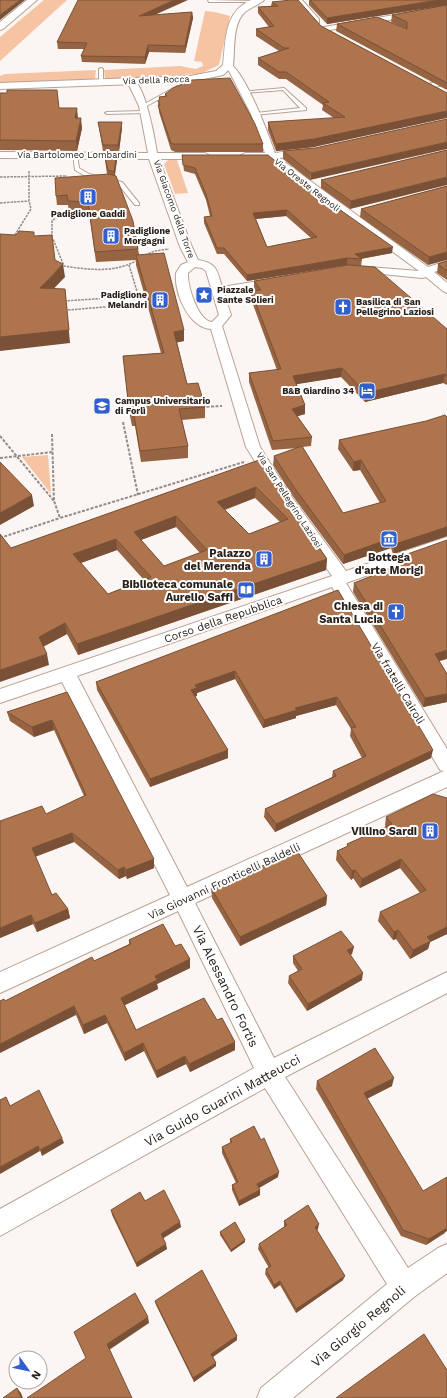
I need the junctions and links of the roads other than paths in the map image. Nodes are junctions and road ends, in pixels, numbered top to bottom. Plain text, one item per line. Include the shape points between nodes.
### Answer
1 (32, 0) edge
2 (298, 0) edge
3 (209, 1) edge
4 (256, 1) edge
5 (447, 8) edge
6 (378, 20) junction
7 (2, 22) edge
8 (390, 26) edge
9 (324, 29) junction
10 (338, 37) edge
11 (228, 66) junction
12 (101, 69) edge
13 (219, 79) edge
14 (130, 81) junction
15 (447, 81) edge
16 (101, 82) junction
17 (0, 86) edge
18 (237, 86) junction
19 (440, 92) edge
20 (143, 109) junction
21 (107, 113) dead end
22 (256, 114) junction
23 (314, 151) edge
24 (0, 155) edge
25 (75, 155) junction
26 (153, 155) junction
27 (216, 156) edge
28 (231, 156) edge
29 (270, 156) junction
30 (323, 182) edge
31 (308, 186) junction
32 (137, 204) dead end
33 (362, 211) edge
34 (347, 215) junction
35 (194, 264) junction
36 (447, 264) edge
37 (347, 269) edge
38 (426, 271) junction
39 (286, 279) edge
40 (447, 289) edge
41 (217, 291) junction
42 (216, 325) junction
43 (447, 542) edge
44 (339, 579) junction
45 (66, 673) junction
46 (0, 696) edge
47 (447, 765) edge
48 (447, 778) edge
49 (183, 900) junction
50 (447, 982) edge
51 (0, 983) edge
52 (269, 1073) junction
53 (0, 1223) edge
54 (447, 1257) edge
55 (404, 1287) junction
56 (277, 1396) edge

1 - 7 main road
2 - 9 street
3 - 4 lane
4 - 11 main road via 241,8 234,17
5 - 6 street
6 - 8 street
6 - 9 street
9 - 10 street
11 - 14 main road, Via della Rocca via 219,72 190,79
11 - 18 street, Via Oreste Regnoli via 233,70
12 - 16 lane
13 - 20 lane via 178,88
14 - 16 main road, Via della Rocca
14 - 20 street, Via Giacomo della Torre
15 - 19 street via 424,84
16 - 17 main road, Via della Rocca
18 - 22 street, Via Oreste Regnoli
18 - 22 lane via 284,89 304,109
20 - 21 lane
20 - 26 street, Via Giacomo della Torre
22 - 29 street, Via Oreste Regnoli
23 - 29 street
24 - 25 street, Via Bartolomeo Lombardini
25 - 26 street, Via Bartolomeo Lombardini
25 - 32 lane via 77,169 102,180 120,183
26 - 27 street, Via Bartolomeo Lombardini
26 - 35 street, Via Giacomo della Torre
28 - 29 street
29 - 31 street, Via Oreste Regnoli
30 - 31 street
31 - 34 street, Via Oreste Regnoli
33 - 34 street
34 - 38 street, Via Oreste Regnoli
35 - 41 street via 206,265
35 - 42 street via 182,273 187,296 198,320 207,325
36 - 38 street
37 - 38 street via 422,275
38 - 40 street, Via Oreste Regnoli
39 - 41 street
41 - 42 street via 225,315
42 - 44 street, Via San Pellegrino Laziosi via 254,446
43 - 44 street, Corso della Repubblica
44 - 45 street, Corso della Repubblica
44 - 47 street, Via fratelli Cairoli
45 - 46 street, Corso della Repubblica
45 - 49 street, Via Alessandro Fortis
48 - 49 street, Via Giovanni Fronticelli Baldelli
49 - 51 street, Via Giovanni Fronticelli Baldelli
49 - 52 street, Via Alessandro Fortis
50 - 52 street, Via Guido Guarini Matteucci
52 - 53 street, Via Guido Guarini Matteucci
52 - 55 street, Via Alessandro Fortis
54 - 55 street, Via Giorgio Regnoli
55 - 56 street, Via Giorgio Regnoli

